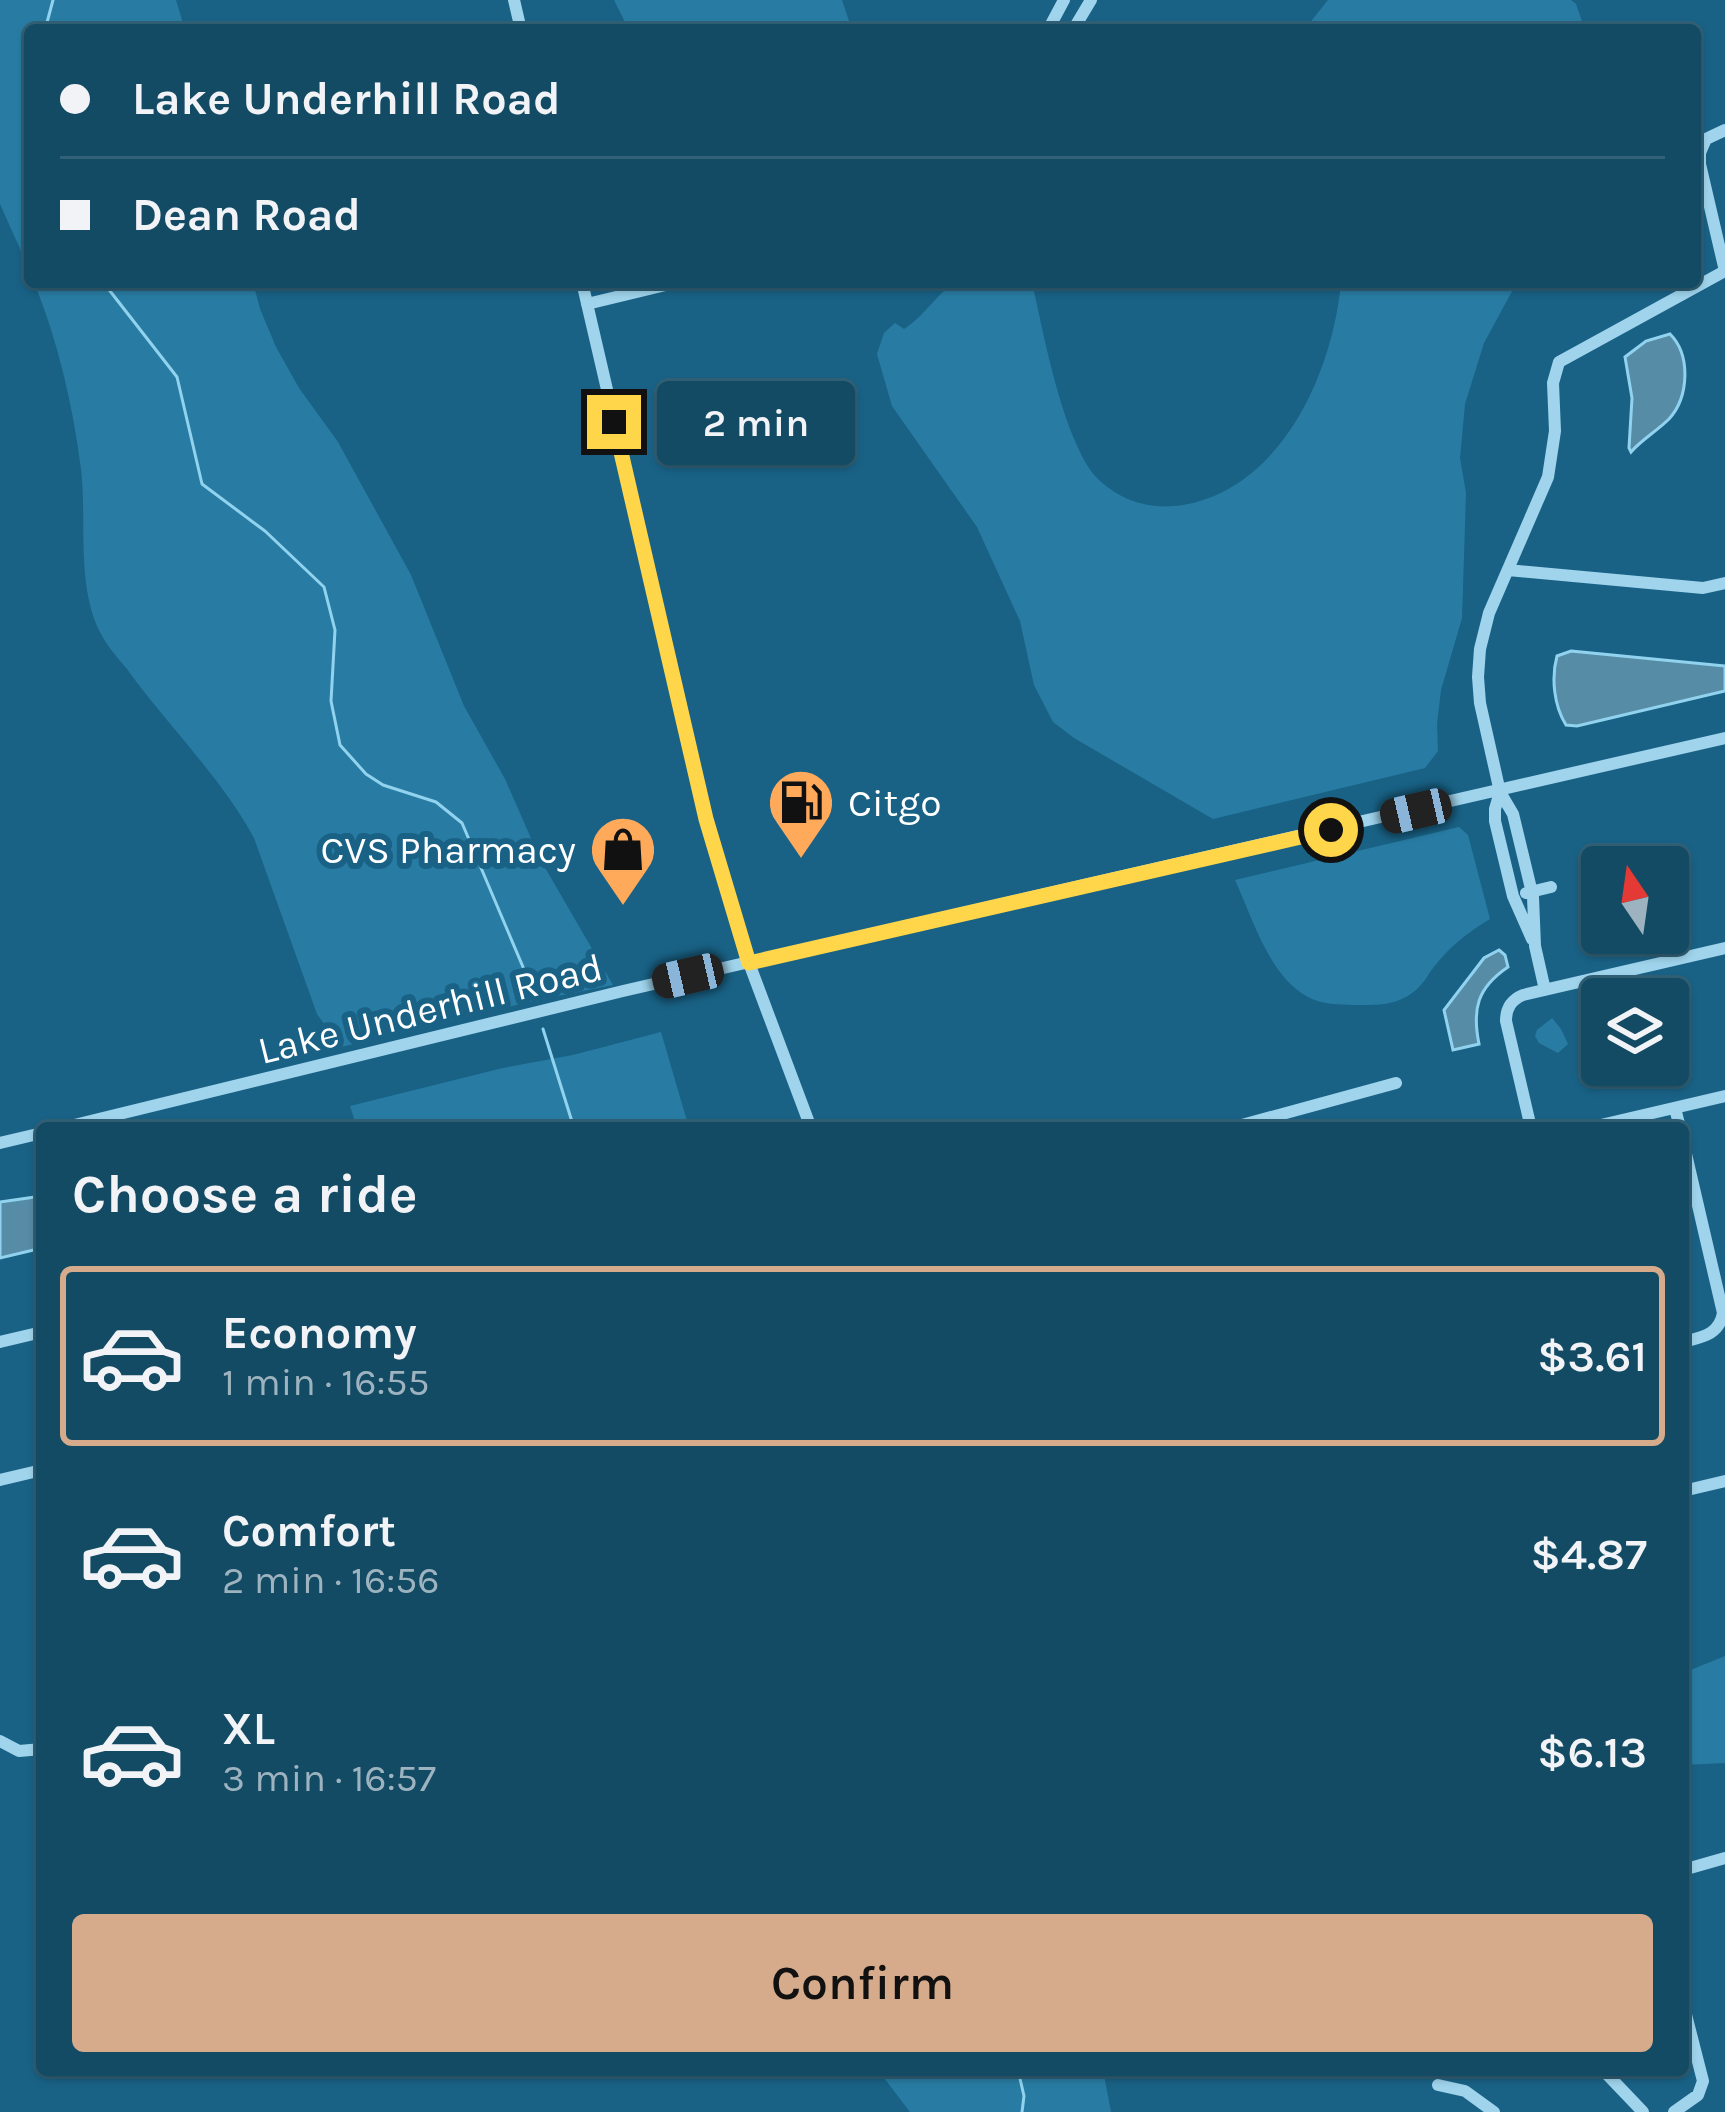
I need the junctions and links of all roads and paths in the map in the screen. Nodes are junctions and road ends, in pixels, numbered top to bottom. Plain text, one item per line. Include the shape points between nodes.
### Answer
1 (1725, 130) edge
2 (1701, 153) edge
3 (1701, 168) edge
4 (1725, 271) edge
5 (583, 288) edge
6 (653, 288) edge
7 (1694, 288) edge
8 (587, 304) junction
9 (1508, 570) junction
10 (1725, 583) edge
11 (1725, 738) edge
12 (1500, 791) junction
13 (1551, 887) dead end
14 (1532, 891) junction
15 (1513, 896) junction
16 (1535, 946) junction
17 (1725, 948) edge
18 (749, 963) junction
19 (1545, 990) junction
20 (1396, 1083) dead end
21 (1725, 1096) edge
22 (1675, 1108) junction
23 (87, 1122) edge
24 (809, 1122) edge
25 (1253, 1122) edge
26 (1530, 1122) edge
27 (1614, 1122) edge
28 (1678, 1122) edge
29 (36, 1134) edge
30 (0, 1143) edge
31 (1689, 1167) edge
32 (1725, 1244) edge
33 (1708, 1248) junction
34 (36, 1333) edge
35 (1689, 1340) edge
36 (0, 1342) edge
37 (36, 1471) edge
38 (0, 1480) edge
39 (1725, 1481) edge
40 (1689, 1490) edge
41 (0, 1741) edge
42 (36, 1750) edge
43 (1725, 1858) edge
44 (1689, 1868) edge
45 (1689, 2026) edge
46 (1609, 2076) edge
47 (1438, 2085) dead end
48 (1494, 2112) edge
49 (1643, 2112) edge
50 (1675, 2112) edge

1 - 2 street via 1706,139
3 - 4 street
5 - 8 street
6 - 8 street
7 - 9 street via 1559,362 1550,466
8 - 18 street via 706,819
9 - 10 street via 1703,588
9 - 12 street via 1485,625 1478,671
11 - 12 street, Lake Underhill Road
12 - 14 street
12 - 15 street via 1495,816
12 - 18 street, Lake Underhill Road
13 - 14 street
14 - 15 street
14 - 16 street
15 - 16 street
16 - 19 street
17 - 19 street
18 - 23 street, Lake Underhill Road
18 - 24 street
19 - 26 street via 1516,999 1506,1013
20 - 25 street
21 - 22 street
22 - 27 street
22 - 28 street
29 - 30 street
31 - 33 street
32 - 33 street
33 - 35 street via 1722,1318 1711,1334
34 - 36 street
37 - 38 street
39 - 40 street
41 - 42 street
43 - 44 street
45 - 50 street via 1703,2081
46 - 49 street
47 - 48 street via 1465,2091

